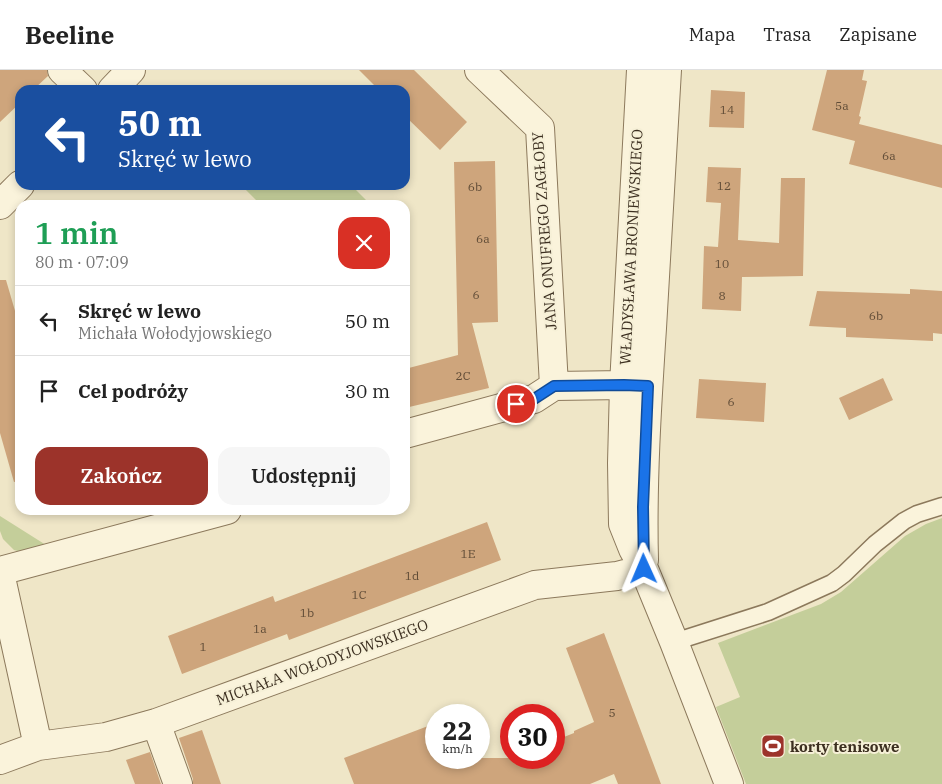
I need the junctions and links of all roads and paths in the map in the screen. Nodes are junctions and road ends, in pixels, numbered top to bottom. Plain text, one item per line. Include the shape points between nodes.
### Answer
1 (62, 70) edge
2 (132, 70) edge
3 (479, 70) edge
4 (641, 70) edge
5 (666, 70) edge
6 (78, 85) edge
7 (117, 85) edge
8 (15, 190) edge
9 (0, 205) edge
10 (554, 386) junction
11 (636, 386) junction
12 (410, 433) edge
13 (942, 506) edge
14 (210, 515) edge
15 (644, 569) junction
16 (0, 572) edge
17 (674, 642) junction
18 (156, 723) junction
19 (38, 746) junction
20 (0, 760) edge
21 (178, 784) edge
22 (729, 784) edge

1 - 6 street
2 - 7 street
3 - 10 street, JANA ONUFREGO ZAGŁOBY via 540,128
4 - 11 street, WŁADYSŁAWA BRONIEWSKIEGO
5 - 11 street, WŁADYSŁAWA BRONIEWSKIEGO
8 - 9 street
10 - 11 street
10 - 12 street via 534,399
11 - 15 street, WŁADYSŁAWA BRONIEWSKIEGO
13 - 17 lane via 904,521 832,583 768,612
14 - 16 street
15 - 17 street, WŁADYSŁAWA BRONIEWSKIEGO
15 - 18 street, MICHAŁA WOŁODYJOWSKIEGO via 618,576 535,585
16 - 19 street
17 - 22 street, WŁADYSŁAWA BRONIEWSKIEGO
18 - 19 street, MICHAŁA WOŁODYJOWSKIEGO via 106,737
18 - 21 street
19 - 20 street, MICHAŁA WOŁODYJOWSKIEGO

